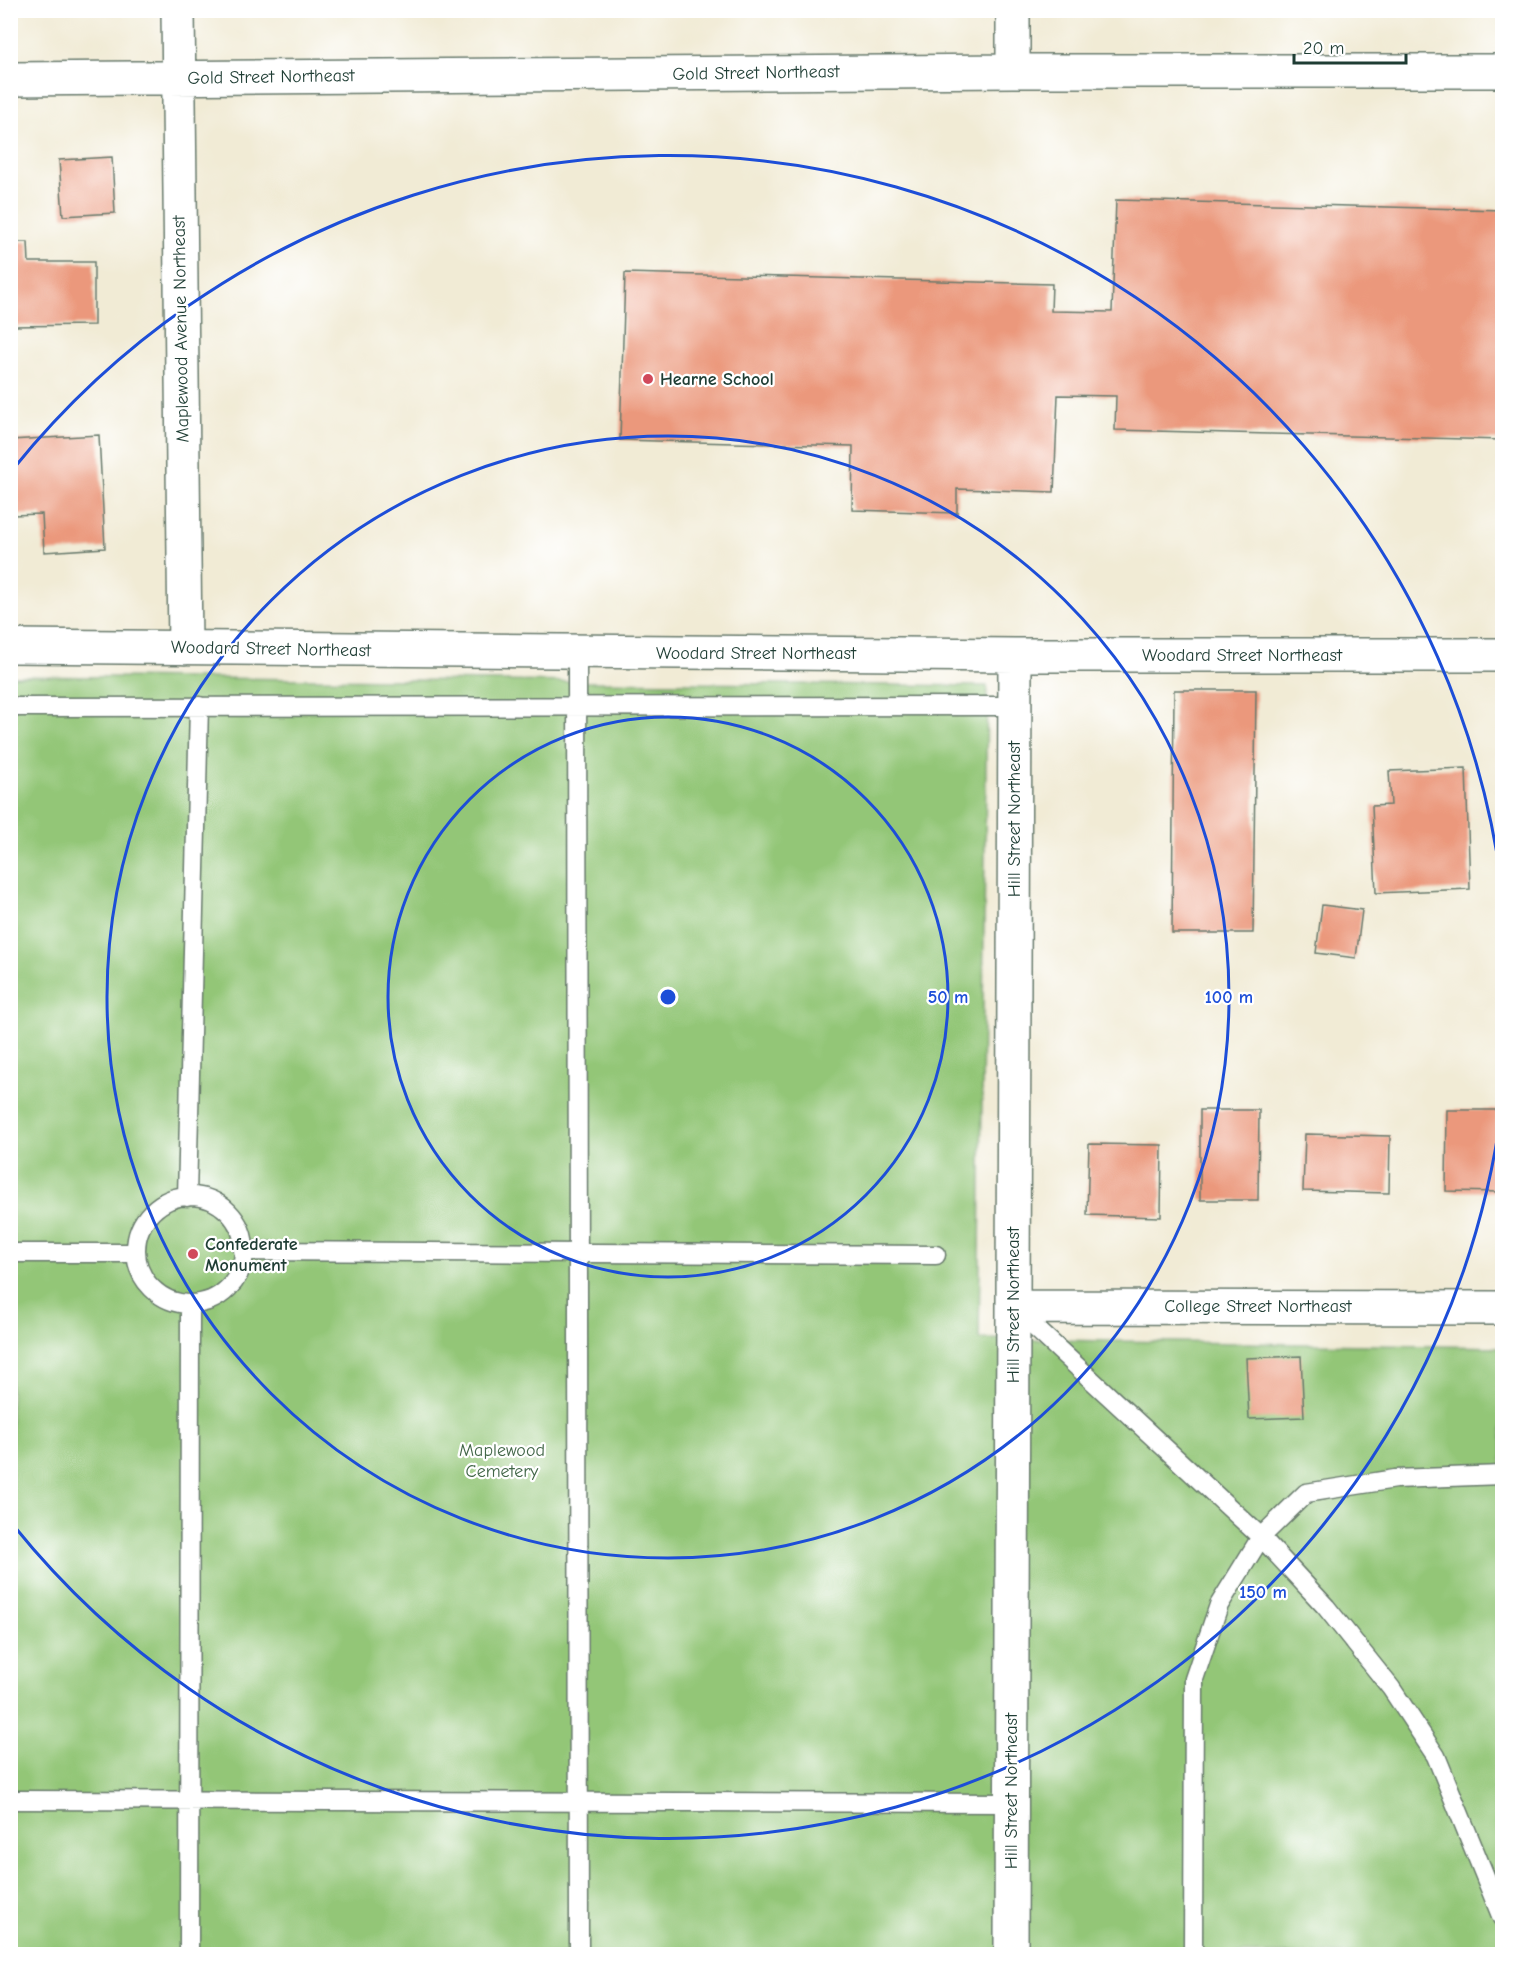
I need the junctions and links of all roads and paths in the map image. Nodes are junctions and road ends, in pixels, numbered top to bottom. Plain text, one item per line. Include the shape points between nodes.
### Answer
1 (178, 10) edge
2 (1013, 10) edge
3 (1013, 71) junction
4 (1503, 71) edge
5 (178, 78) junction
6 (10, 79) edge
7 (10, 646) edge
8 (185, 648) junction
9 (577, 651) junction
10 (1015, 655) junction
11 (1503, 655) edge
12 (576, 705) junction
13 (199, 706) junction
14 (1015, 706) junction
15 (10, 707) edge
16 (187, 1197) junction
17 (243, 1251) junction
18 (10, 1253) edge
19 (136, 1253) junction
20 (578, 1253) junction
21 (936, 1255) dead end
22 (190, 1304) junction
23 (1012, 1307) junction
24 (1503, 1308) edge
25 (1503, 1475) edge
26 (1261, 1537) junction
27 (10, 1800) edge
28 (189, 1801) junction
29 (579, 1802) junction
30 (1011, 1803) junction
31 (1503, 1918) edge
32 (189, 1954) edge
33 (579, 1954) edge
34 (1011, 1954) edge
35 (1193, 1954) edge

1 - 5 street, Maplewood Avenue Northeast
2 - 3 street
3 - 4 street, Gold Street Northeast
3 - 5 street, Gold Street Northeast
5 - 6 street, Gold Street Northeast
5 - 8 street, Maplewood Avenue Northeast
7 - 8 street, Woodard Street Northeast
8 - 9 street, Woodard Street Northeast
9 - 10 street, Woodard Street Northeast
9 - 12 lane
10 - 11 street, Woodard Street Northeast
10 - 14 street, Hill Street Northeast
12 - 13 lane
12 - 14 lane
12 - 20 lane
13 - 15 lane
13 - 16 lane
14 - 23 street, Hill Street Northeast
16 - 17 lane via 213,1201 229,1212 244,1242
16 - 19 lane via 159,1205 146,1218 138,1235
17 - 20 lane
17 - 22 lane via 238,1276 227,1289 213,1299
18 - 19 lane
19 - 22 lane via 140,1272 150,1288 163,1298
20 - 21 lane
20 - 29 lane
22 - 28 lane
23 - 24 street, College Street Northeast
23 - 26 lane
23 - 30 street, Hill Street Northeast
25 - 26 lane via 1395,1479 1306,1492
26 - 31 lane via 1326,1607 1391,1688 1436,1756
26 - 35 lane via 1219,1605 1194,1679
27 - 28 lane
28 - 29 lane
28 - 32 lane
29 - 30 lane
29 - 33 lane
30 - 34 street, Hill Street Northeast

